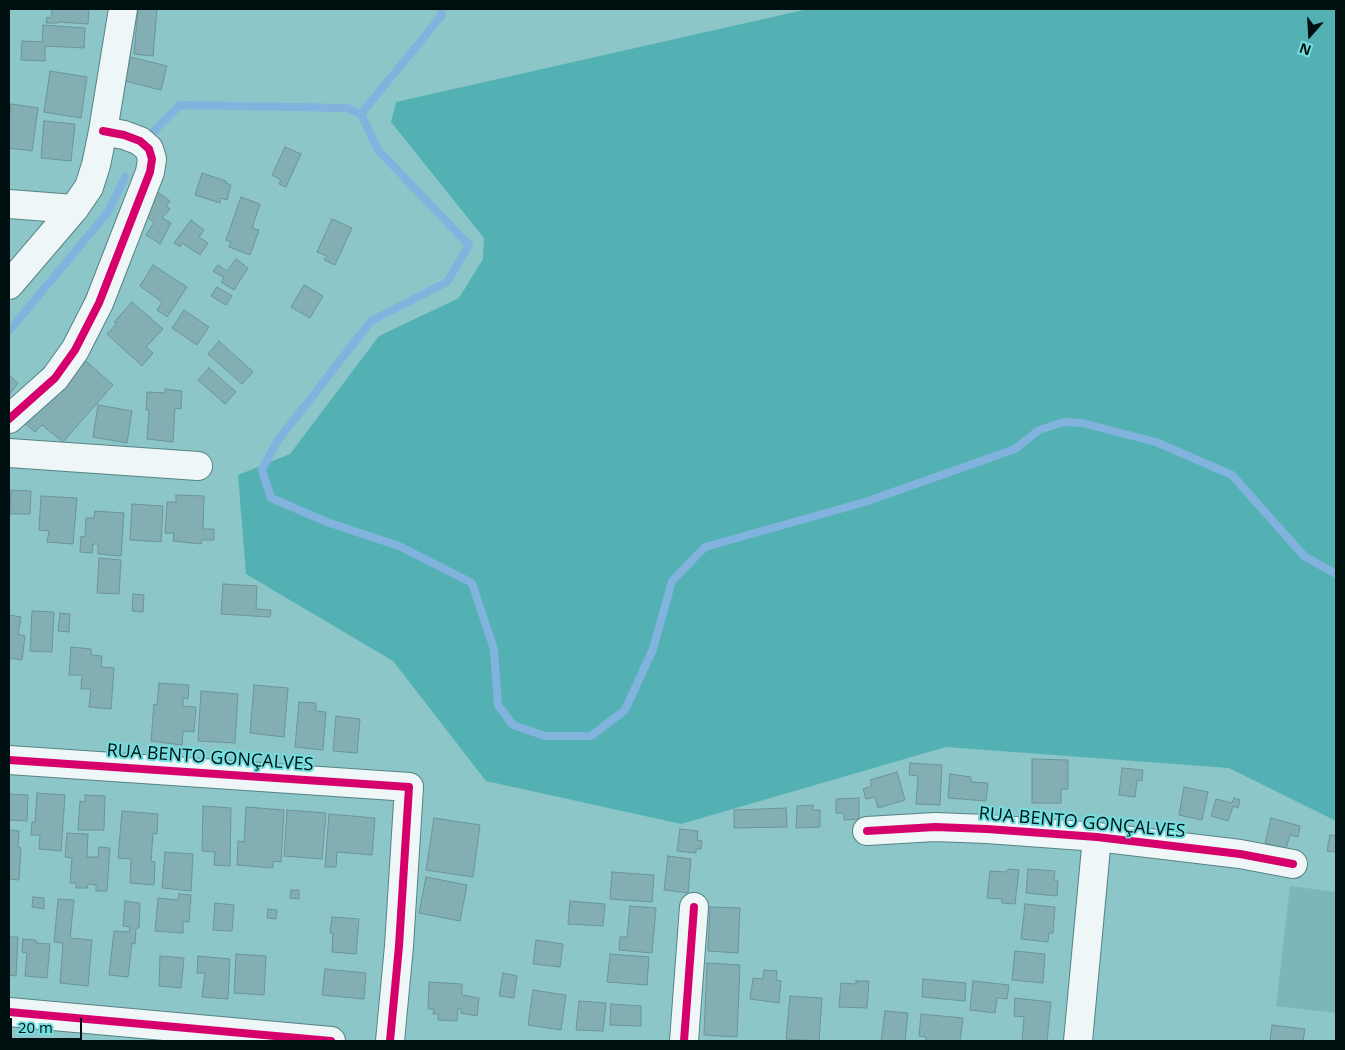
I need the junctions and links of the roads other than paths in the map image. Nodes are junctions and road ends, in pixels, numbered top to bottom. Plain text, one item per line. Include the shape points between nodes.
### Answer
1 (122, 9) edge
2 (103, 132) junction
3 (9, 204) edge
4 (74, 209) junction
5 (9, 285) edge
6 (9, 419) edge
7 (9, 453) edge
8 (198, 466) dead end
9 (9, 760) edge
10 (867, 831) dead end
11 (1097, 837) junction
12 (1293, 864) dead end
13 (694, 907) dead end
14 (9, 1012) edge
15 (330, 1041) edge
16 (390, 1041) edge
17 (684, 1041) edge
18 (1078, 1041) edge

1 - 2 street
2 - 4 street via 89,188
2 - 6 street via 140,141 149,149 152,159 150,172 99,302 75,350 55,378
3 - 4 street
4 - 5 street
7 - 8 street
9 - 16 street, RUA BENTO GONÇALVES via 409,787
10 - 11 street, RUA BENTO GONÇALVES via 935,827
11 - 12 street, RUA BENTO GONÇALVES via 1230,852
11 - 18 street
13 - 17 street
14 - 15 street

